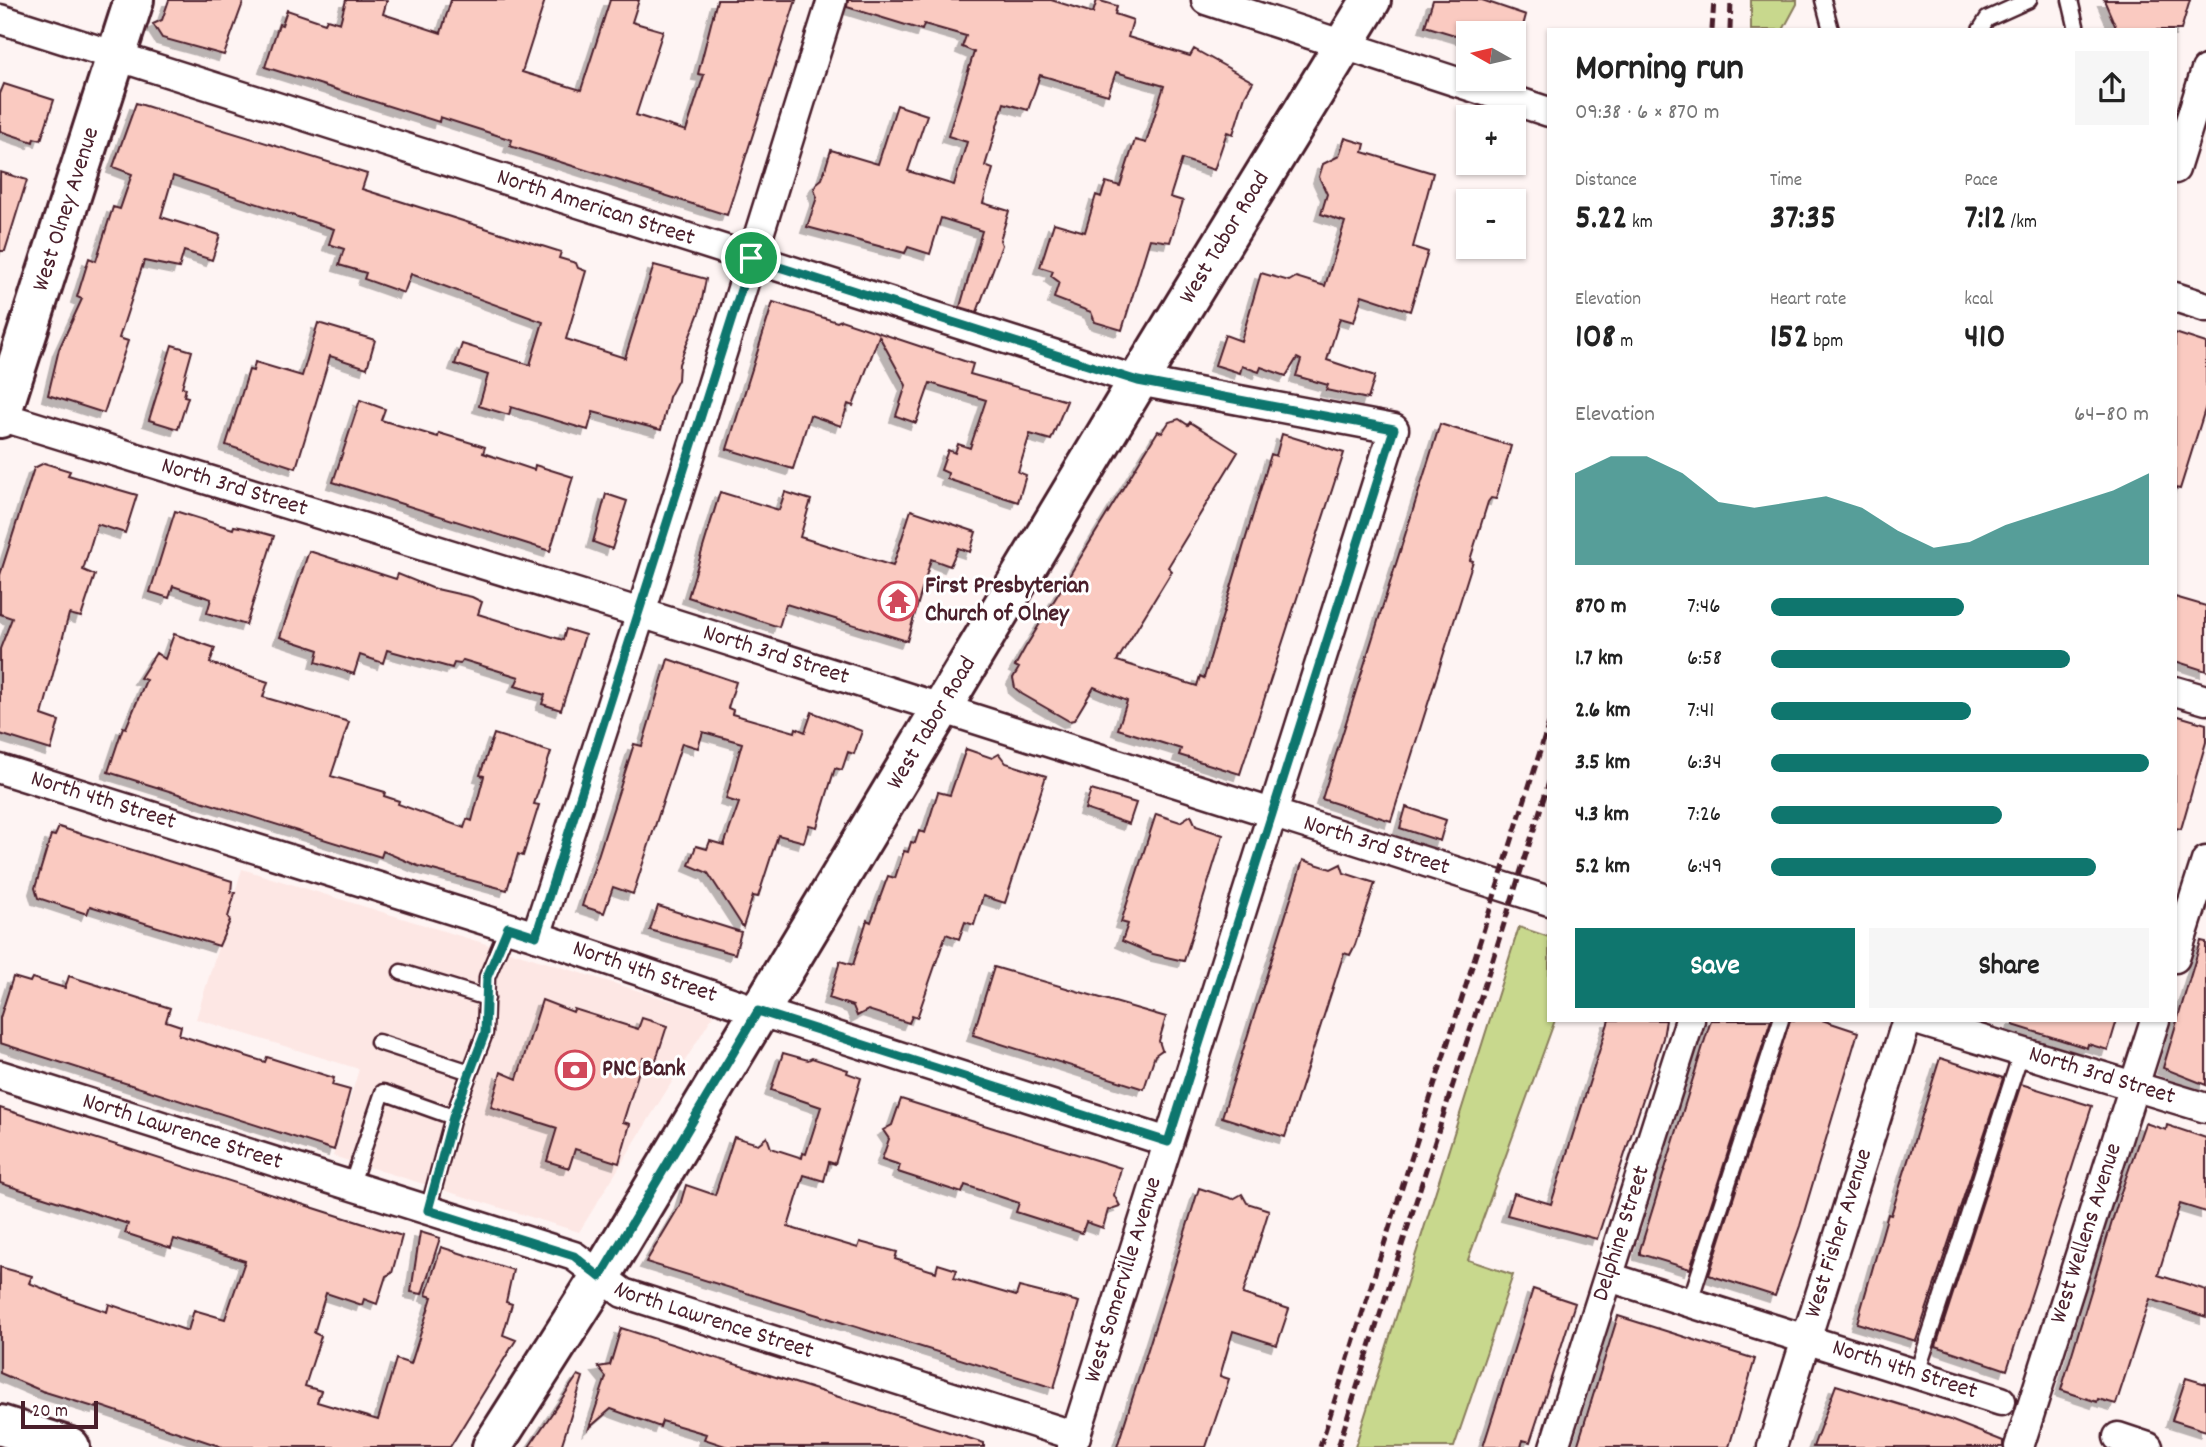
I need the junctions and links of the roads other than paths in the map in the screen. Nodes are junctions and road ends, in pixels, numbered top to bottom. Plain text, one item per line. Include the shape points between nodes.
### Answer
1 (134, 0) edge
2 (832, 0) edge
3 (1206, 0) edge
4 (1371, 0) edge
5 (1823, 0) edge
6 (2029, 0) edge
7 (2070, 0) edge
8 (0, 19) edge
9 (1830, 28) edge
10 (1981, 28) edge
11 (2077, 28) edge
12 (1344, 44) junction
13 (117, 56) junction
14 (2206, 70) edge
15 (1547, 111) edge
16 (2177, 163) edge
17 (751, 258) junction
18 (2177, 299) edge
19 (2206, 307) edge
20 (1138, 381) junction
21 (0, 417) edge
22 (1393, 434) joint
23 (641, 613) junction
24 (2177, 692) edge
25 (2206, 700) edge
26 (943, 708) junction
27 (0, 769) edge
28 (1272, 815) junction
29 (2206, 861) edge
30 (1547, 900) edge
31 (508, 927) junction
32 (536, 936) junction
33 (2177, 952) edge
34 (401, 972) dead end
35 (486, 998) junction
36 (758, 1011) junction
37 (1689, 1022) edge
38 (1780, 1022) edge
39 (1906, 1022) edge
40 (1923, 1022) edge
41 (2154, 1022) edge
42 (378, 1042) dead end
43 (2022, 1050) junction
44 (470, 1072) junction
45 (0, 1074) edge
46 (2134, 1086) junction
47 (2206, 1108) edge
48 (453, 1117) junction
49 (1168, 1142) junction
50 (351, 1185) junction
51 (428, 1210) junction
52 (600, 1277) junction
53 (1609, 1277) junction
54 (1690, 1301) junction
55 (1806, 1338) junction
56 (1917, 1373) junction
57 (2001, 1401) dead end
58 (0, 1425) edge
59 (2118, 1437) dead end
60 (1074, 1442) edge
61 (70, 1447) edge
62 (492, 1447) edge
63 (1554, 1447) edge
64 (1772, 1447) edge
65 (2019, 1447) edge
66 (2148, 1447) edge

1 - 13 street, West Olney Avenue
2 - 17 street
3 - 12 street
4 - 12 street, West Tabor Road
5 - 9 lane
6 - 10 lane via 1987,19
7 - 11 lane
8 - 13 street, North American Street
12 - 15 street
12 - 20 street, West Tabor Road
13 - 17 street, North American Street
13 - 21 street, West Olney Avenue
14 - 16 street
17 - 20 street, North American Street
17 - 23 street
18 - 19 street
20 - 22 street, North American Street via 1394,429
20 - 26 street, West Tabor Road
21 - 23 street, North 3rd Street
22 - 28 street, West Somerville Avenue
23 - 26 street, North 3rd Street
23 - 32 street
24 - 25 street
26 - 28 street, North 3rd Street
26 - 36 street, West Tabor Road
27 - 31 street, North 4th Street
28 - 30 street, North 3rd Street
28 - 49 street, West Somerville Avenue
29 - 33 street
31 - 32 street, North 4th Street
31 - 35 lane via 487,977
32 - 36 street, North 4th Street
34 - 35 lane
35 - 44 lane via 485,1033
36 - 49 street, North 4th Street
36 - 52 street, West Tabor Road
37 - 53 street, Delphine Street
38 - 54 lane
39 - 55 street, West Fisher Avenue
40 - 43 street, North 3rd Street
41 - 46 street, West Wellens Avenue
42 - 44 lane
43 - 46 street, North 3rd Street
43 - 56 lane
44 - 48 lane
45 - 50 street, North Lawrence Street
46 - 47 street, North 3rd Street
46 - 65 street, West Wellens Avenue
48 - 50 lane via 383,1091
48 - 51 lane
49 - 60 street, West Somerville Avenue
50 - 51 street, North Lawrence Street
51 - 52 street, North Lawrence Street via 574,1256
52 - 60 street, North Lawrence Street via 623,1293
52 - 62 street, West Tabor Road
53 - 54 street, North 4th Street
53 - 63 street, Delphine Street
54 - 55 street, North 4th Street
55 - 56 street, North 4th Street
55 - 64 street, West Fisher Avenue
56 - 57 street, North 4th Street
58 - 61 street
59 - 66 street

